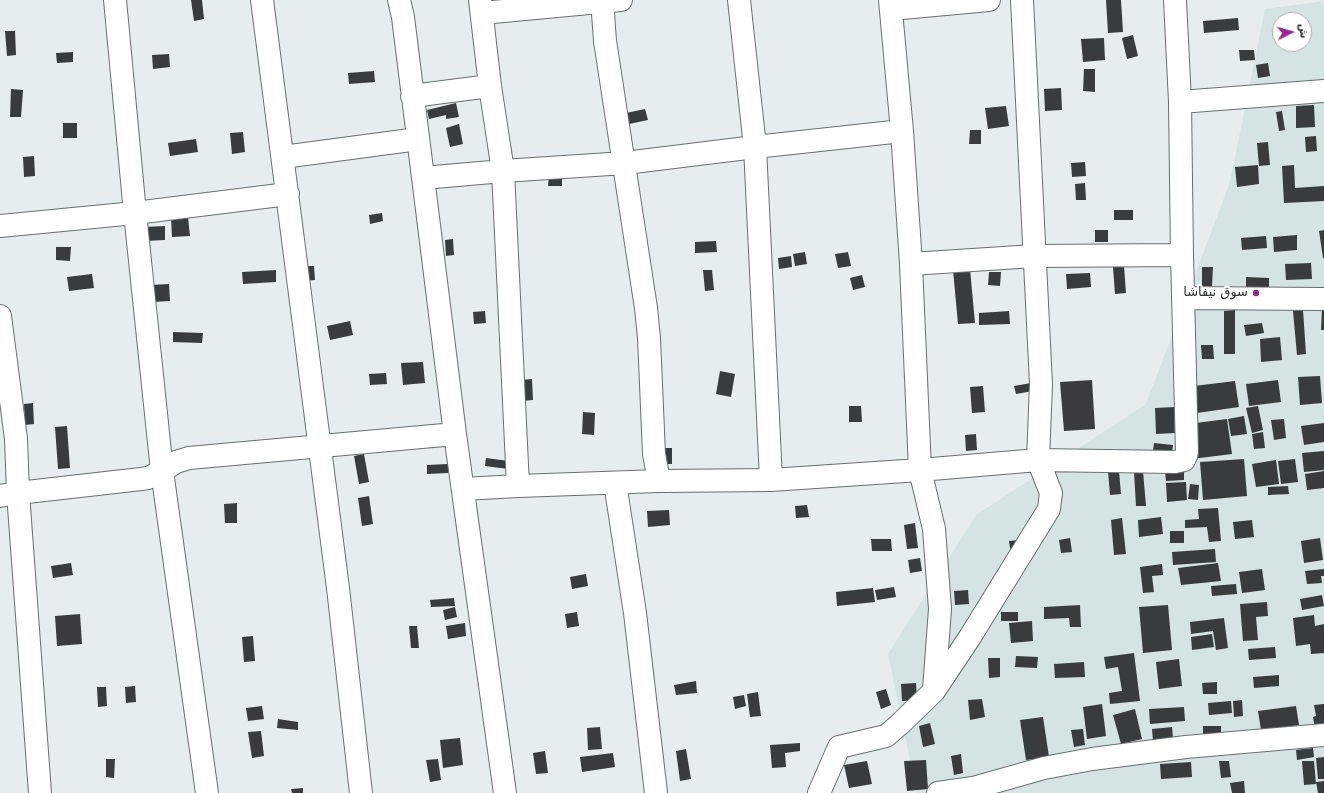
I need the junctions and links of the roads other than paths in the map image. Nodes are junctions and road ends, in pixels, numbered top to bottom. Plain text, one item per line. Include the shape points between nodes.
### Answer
1 (115, 0) edge
2 (262, 0) edge
3 (399, 0) edge
4 (739, 0) edge
5 (989, 0) edge
6 (1022, 0) edge
7 (1175, 0) edge
8 (609, 1) edge
9 (891, 4) edge
10 (481, 6) edge
11 (490, 86) junction
12 (1324, 91) edge
13 (412, 96) junction
14 (1180, 102) junction
15 (902, 131) junction
16 (418, 139) junction
17 (755, 147) junction
18 (283, 157) junction
19 (624, 163) junction
20 (503, 171) junction
21 (423, 178) junction
22 (288, 194) junction
23 (135, 214) junction
24 (0, 226) edge
25 (1182, 254) junction
26 (1034, 256) junction
27 (911, 264) junction
28 (1183, 298) junction
29 (1324, 299) edge
30 (0, 316) edge
31 (455, 434) junction
32 (320, 446) junction
33 (1038, 460) junction
34 (920, 470) junction
35 (162, 471) junction
36 (771, 480) junction
37 (659, 481) junction
38 (615, 483) junction
39 (518, 486) junction
40 (463, 489) junction
41 (9, 494) edge
42 (934, 691) junction
43 (1324, 735) edge
44 (973, 790) edge
45 (40, 793) edge
46 (207, 793) edge
47 (362, 793) edge
48 (505, 793) edge
49 (656, 793) edge
50 (819, 793) edge
51 (938, 793) edge

1 - 23 street
2 - 18 street
3 - 13 street
4 - 17 street
5 - 9 street
6 - 26 street
7 - 14 street
8 - 10 street
8 - 19 street via 605,41
9 - 15 street
10 - 11 street
11 - 13 street
11 - 20 street
12 - 14 street
13 - 16 street
14 - 25 street
15 - 17 street
15 - 27 street
16 - 18 street
16 - 21 street
17 - 19 street
17 - 36 street
18 - 22 street
19 - 20 street
19 - 37 street via 646,308 654,454
20 - 21 street
20 - 39 street
21 - 31 street
22 - 23 street
22 - 32 street
23 - 24 street
23 - 35 street
25 - 26 street
25 - 28 street
26 - 27 street
26 - 33 street via 1041,384
27 - 34 street
28 - 29 street
28 - 33 street via 1186,452 1184,460
30 - 41 street via 16,439
31 - 32 street
31 - 40 street
32 - 35 street via 190,458 176,462
32 - 47 street
33 - 34 street
33 - 42 street via 1051,493 1049,509
34 - 36 street
34 - 42 street via 934,529 940,609
35 - 41 street via 148,478
35 - 46 street
36 - 37 street
37 - 38 street
38 - 39 street
38 - 49 street via 635,613
39 - 40 street
40 - 48 street
41 - 45 street
42 - 50 street via 886,736 839,747
43 - 44 street via 1186,747 1092,759 1044,768
44 - 51 street

